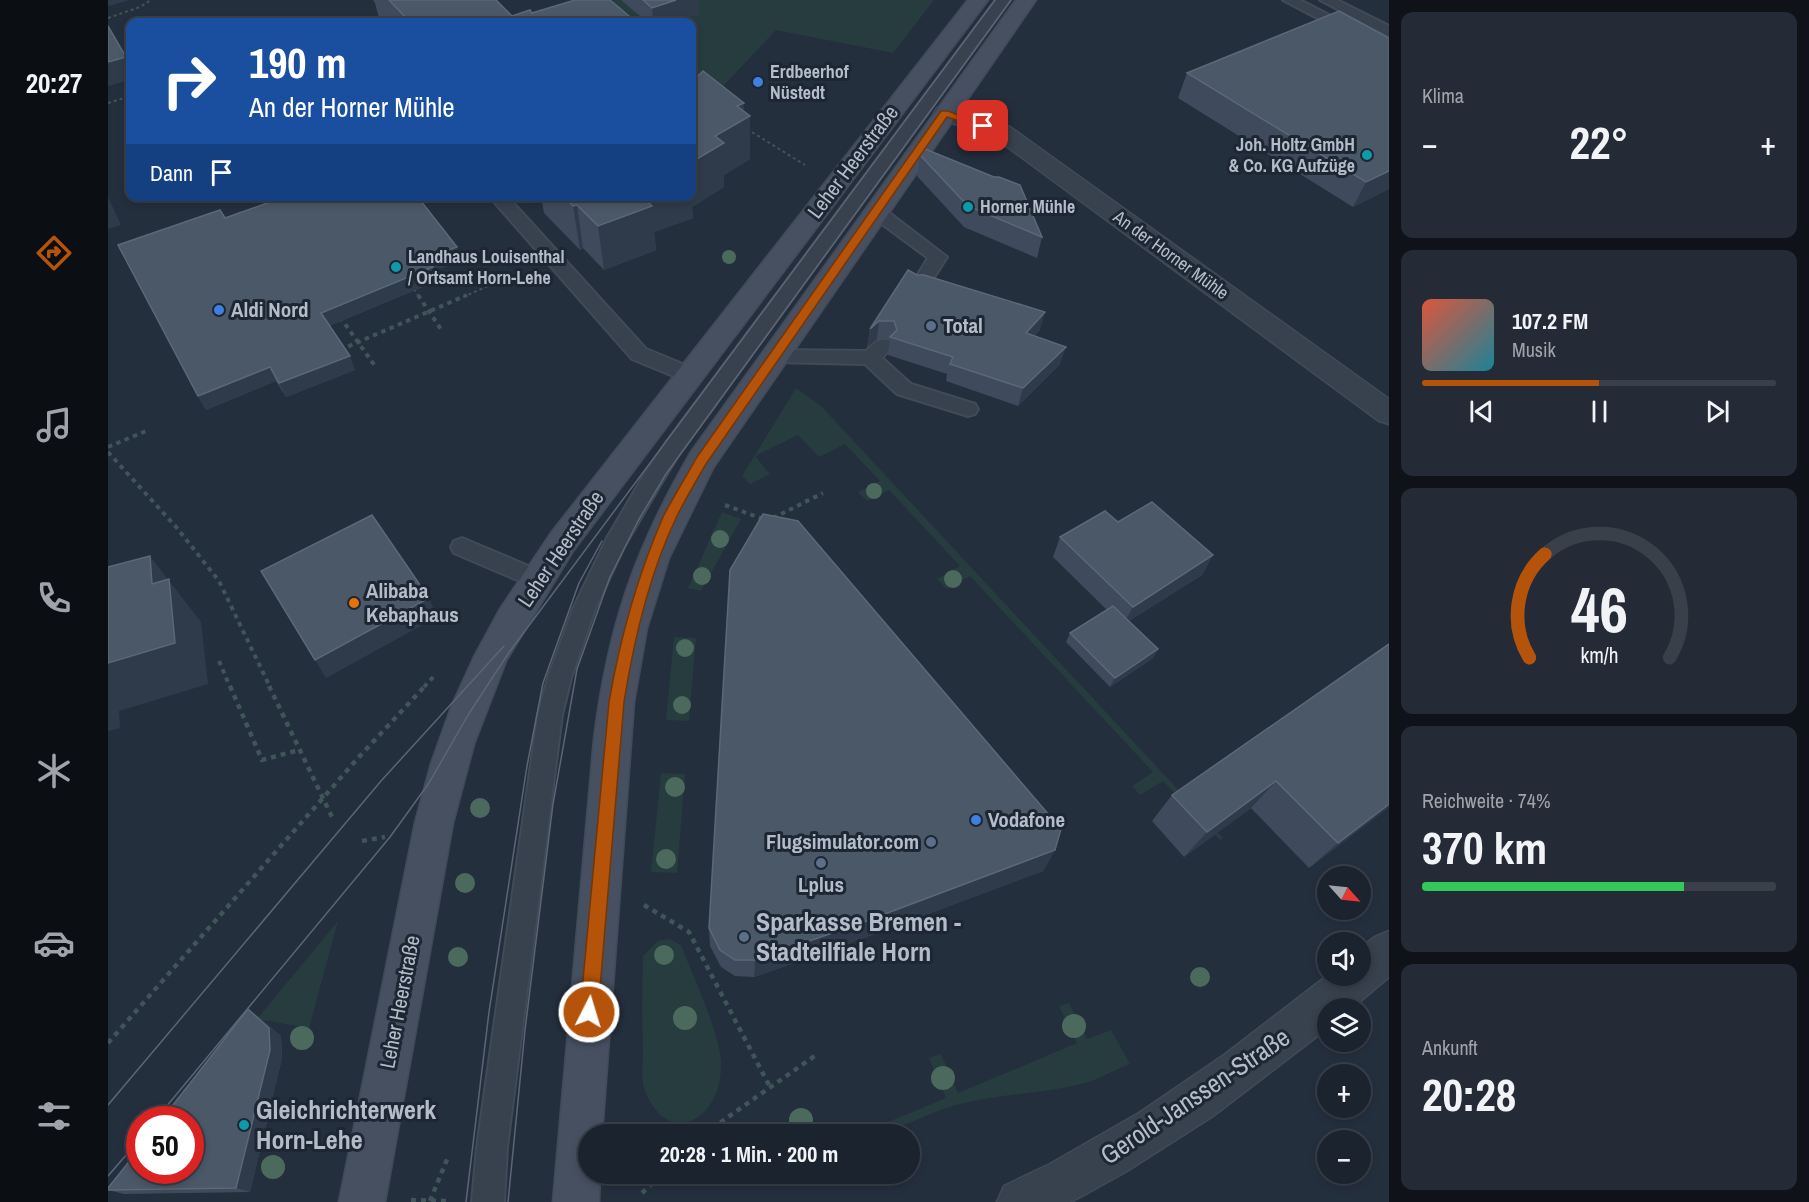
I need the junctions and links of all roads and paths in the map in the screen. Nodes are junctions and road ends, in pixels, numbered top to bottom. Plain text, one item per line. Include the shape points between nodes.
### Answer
1 (151, 0) edge
2 (978, 0) edge
3 (1003, 0) edge
4 (1026, 0) edge
5 (1290, 0) edge
6 (1327, 0) edge
7 (108, 18) edge
8 (1389, 32) edge
9 (1389, 52) edge
10 (126, 97) edge
11 (108, 103) edge
12 (945, 113) junction
13 (747, 129) dead end
14 (836, 184) junction
15 (501, 201) edge
16 (877, 212) junction
17 (504, 279) dead end
18 (920, 286) edge
19 (414, 290) edge
20 (429, 312) junction
21 (337, 313) edge
22 (442, 331) dead end
23 (357, 343) junction
24 (334, 353) edge
25 (775, 356) junction
26 (375, 366) dead end
27 (690, 375) junction
28 (968, 409) dead end
29 (1389, 414) edge
30 (146, 431) dead end
31 (108, 447) edge
32 (108, 452) edge
33 (685, 488) junction
34 (823, 493) dead end
35 (462, 547) dead end
36 (537, 579) junction
37 (219, 661) dead end
38 (443, 666) dead end
39 (299, 750) junction
40 (322, 800) junction
41 (333, 819) dead end
42 (390, 837) dead end
43 (362, 841) dead end
44 (601, 879) junction
45 (1389, 951) edge
46 (1371, 966) edge
47 (1347, 986) edge
48 (108, 1043) edge
49 (816, 1055) dead end
50 (770, 1087) junction
51 (718, 1124) edge
52 (449, 1153) dead end
53 (651, 1184) edge
54 (642, 1193) dead end
55 (404, 1200) dead end
56 (430, 1201) edge
57 (447, 1201) edge
58 (362, 1202) edge
59 (488, 1202) edge
60 (576, 1202) edge
61 (1020, 1202) edge

1 - 7 path
2 - 14 main road, Leher Heerstraße
3 - 59 lane via 672,449 597,575 565,656 550,715
4 - 12 main road
5 - 9 lane
6 - 8 lane
10 - 11 path
12 - 16 main road
12 - 29 street, An der Horner Mühle via 1002,132
13 - 14 path
14 - 27 main road, Leher Heerstraße
15 - 27 lane via 639,354
16 - 18 lane via 938,257
16 - 25 main road
17 - 20 path
19 - 20 path
20 - 22 path
20 - 23 path
21 - 23 path
23 - 24 path
23 - 26 path
25 - 28 lane via 877,352 904,389
25 - 33 main road
27 - 36 main road, Leher Heerstraße
30 - 31 path
32 - 39 path via 219,581
33 - 34 path via 770,520
33 - 44 main road via 640,593 625,652
35 - 36 lane
36 - 58 main road, Leher Heerstraße via 486,668 443,785
37 - 39 path via 262,760
38 - 40 path
39 - 40 path
40 - 41 path
40 - 48 path
42 - 43 path
44 - 50 path via 689,932
44 - 60 main road
45 - 46 street, Gerold-Janssen-Straße
47 - 61 street, Gerold-Janssen-Straße via 1196,1102 1071,1179
49 - 50 path
50 - 51 path
52 - 56 path
53 - 54 path
55 - 56 path
56 - 57 path

